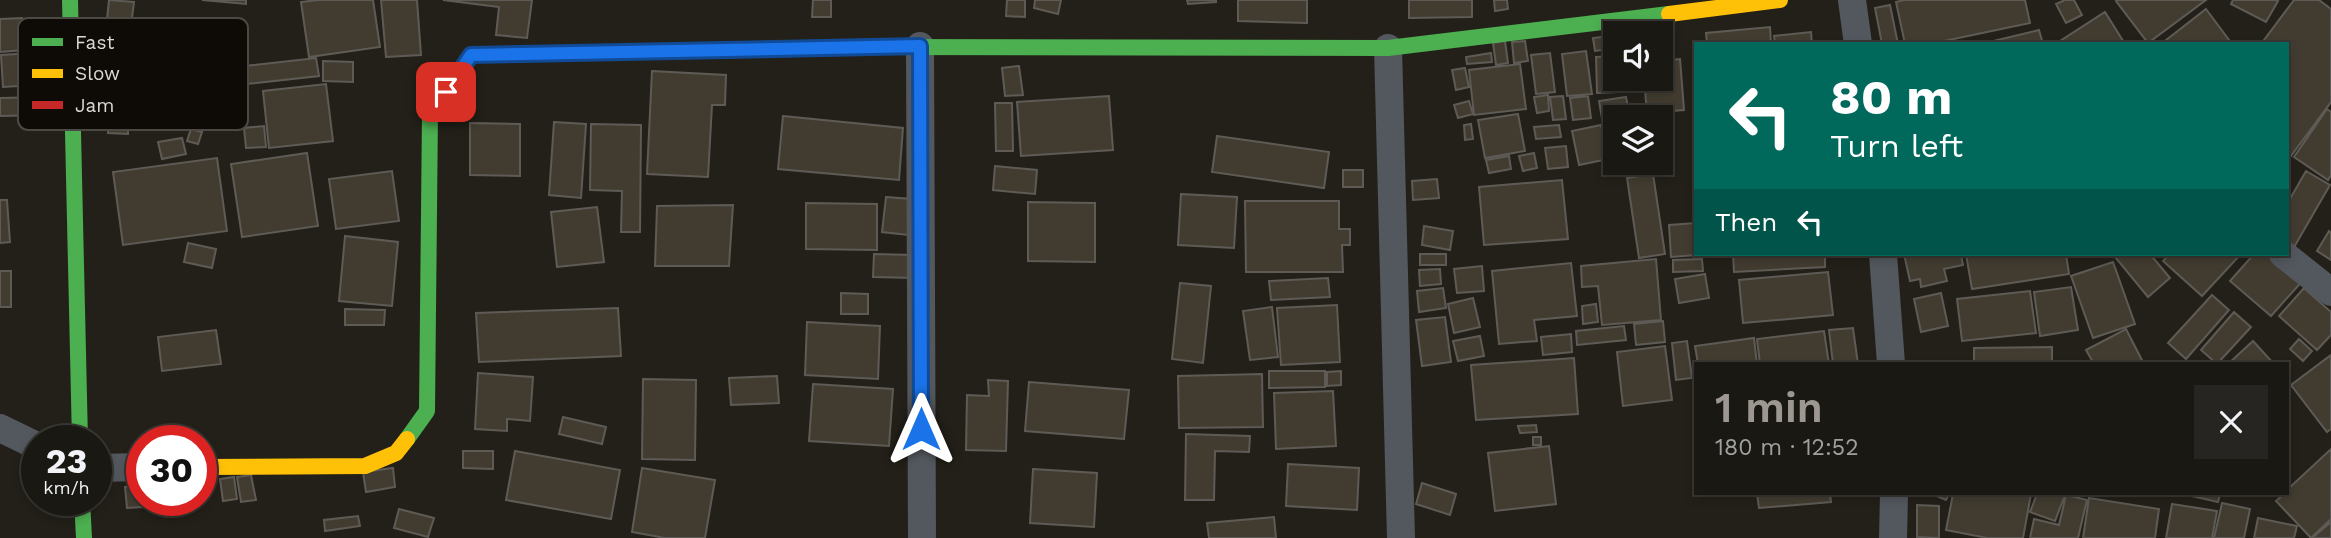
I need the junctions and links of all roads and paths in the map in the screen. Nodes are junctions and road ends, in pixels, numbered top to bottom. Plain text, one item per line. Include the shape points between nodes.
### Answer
1 (70, 0) edge
2 (1780, 0) edge
3 (1852, 0) edge
4 (70, 18) edge
5 (1858, 42) edge
6 (920, 46) junction
7 (1388, 48) junction
8 (73, 130) edge
9 (1883, 256) edge
10 (2286, 256) edge
11 (2331, 292) edge
12 (1891, 362) edge
13 (80, 425) edge
14 (0, 428) edge
15 (21, 438) edge
16 (217, 467) edge
17 (1894, 495) edge
18 (83, 516) edge
19 (84, 538) edge
20 (922, 538) edge
21 (1401, 538) edge
22 (1893, 538) edge

1 - 4 street
2 - 7 street
3 - 5 street
6 - 7 street
6 - 16 street via 471,55 430,112 427,411 396,453 365,466
6 - 20 street
7 - 21 street
8 - 13 street
9 - 12 street
10 - 11 street
14 - 15 street
17 - 22 street
18 - 19 street

